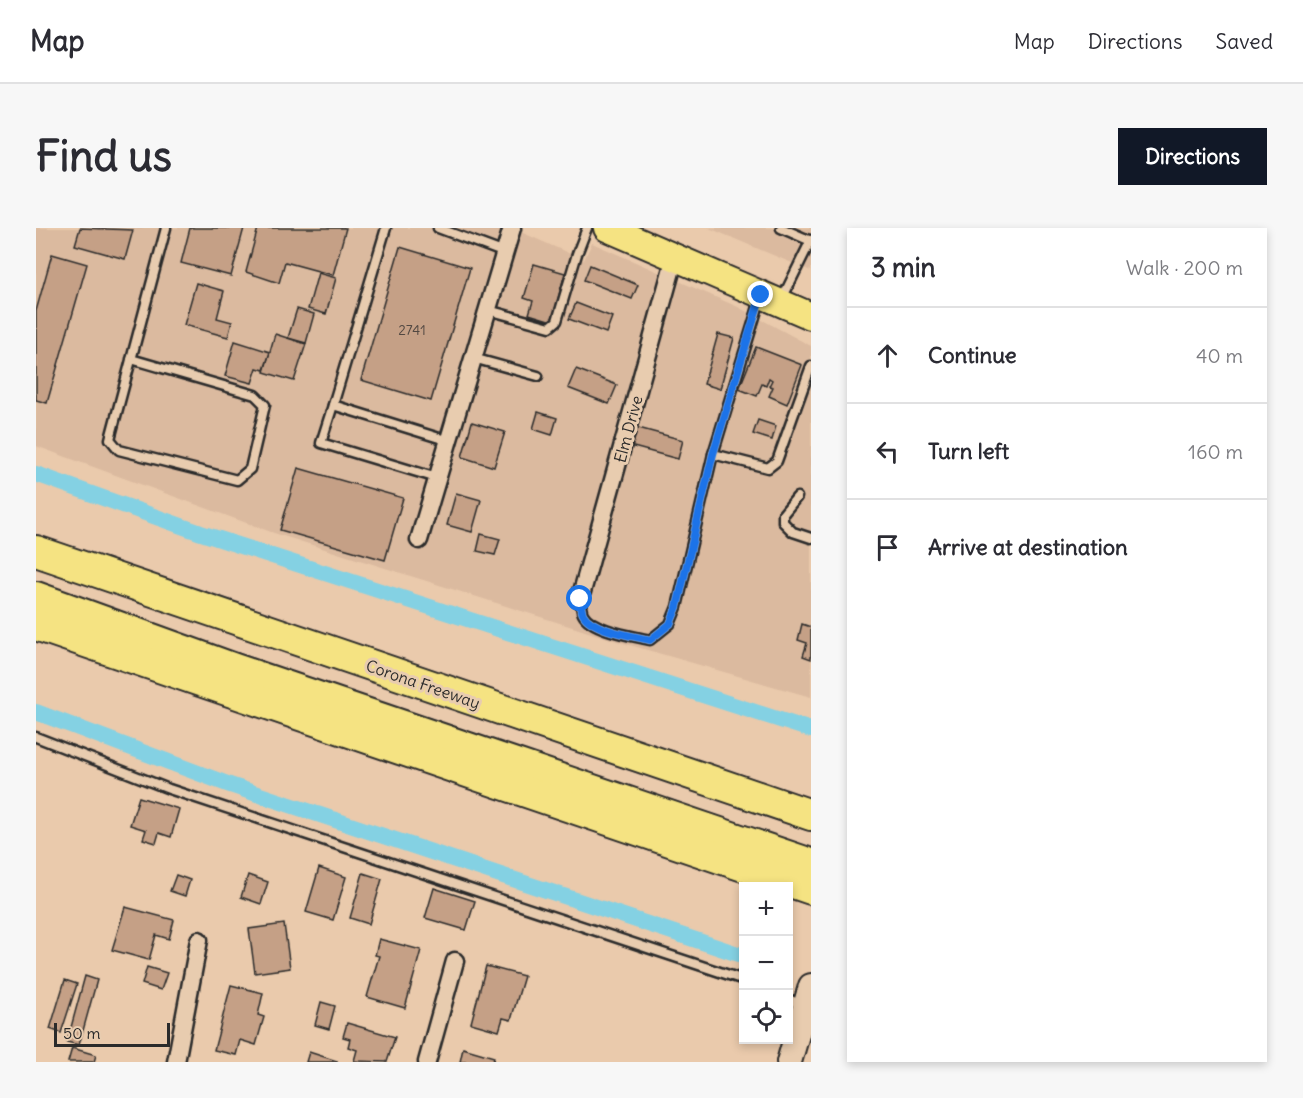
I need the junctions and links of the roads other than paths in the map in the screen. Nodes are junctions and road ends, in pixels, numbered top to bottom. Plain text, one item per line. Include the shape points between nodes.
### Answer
1 (166, 228) edge
2 (386, 228) edge
3 (438, 228) edge
4 (512, 228) edge
5 (587, 228) edge
6 (607, 228) edge
7 (781, 228) edge
8 (637, 234) edge
9 (811, 241) edge
10 (505, 253) junction
11 (675, 257) junction
12 (770, 299) junction
13 (488, 310) junction
14 (811, 316) edge
15 (474, 358) junction
16 (131, 359) junction
17 (811, 366) edge
18 (538, 376) dead end
19 (333, 405) junction
20 (449, 441) junction
21 (713, 454) junction
22 (437, 478) junction
23 (797, 497) dead end
24 (811, 538) edge
25 (419, 540) dead end
26 (36, 551) edge
27 (36, 560) edge
28 (90, 570) junction
29 (36, 581) edge
30 (36, 597) edge
31 (580, 599) joint
32 (36, 619) edge
33 (36, 625) edge
34 (64, 635) junction
35 (36, 737) edge
36 (811, 815) edge
37 (811, 844) edge
38 (811, 864) edge
39 (811, 889) edge
40 (199, 940) dead end
41 (455, 961) dead end
42 (739, 978) edge
43 (803, 997) edge
44 (176, 1062) edge
45 (427, 1062) edge
46 (789, 1062) edge

1 - 16 lane
2 - 19 lane
3 - 10 lane
4 - 10 street
5 - 13 lane via 557,321 550,327
6 - 8 main road
7 - 9 lane
8 - 11 main road
9 - 12 lane
10 - 13 street
11 - 12 main road
11 - 31 street, Elm Drive
12 - 14 main road
12 - 21 lane
13 - 15 street
15 - 18 lane
15 - 20 street
16 - 16 lane via 110,439 119,450 237,480 249,470 265,405 255,395
17 - 21 lane via 777,460 768,468
19 - 20 lane
19 - 22 lane via 321,443
20 - 22 street
21 - 31 lane via 670,624 650,640 615,631 590,623 582,613
22 - 25 street
23 - 24 lane via 783,514 783,522 793,532
26 - 28 highway, Corona Freeway
27 - 28 highway
28 - 36 highway, Corona Freeway
29 - 37 highway
30 - 38 highway via 246,673
32 - 34 highway
33 - 34 highway
34 - 39 highway
35 - 42 lane via 169,789
40 - 44 street
41 - 45 street
43 - 46 street

